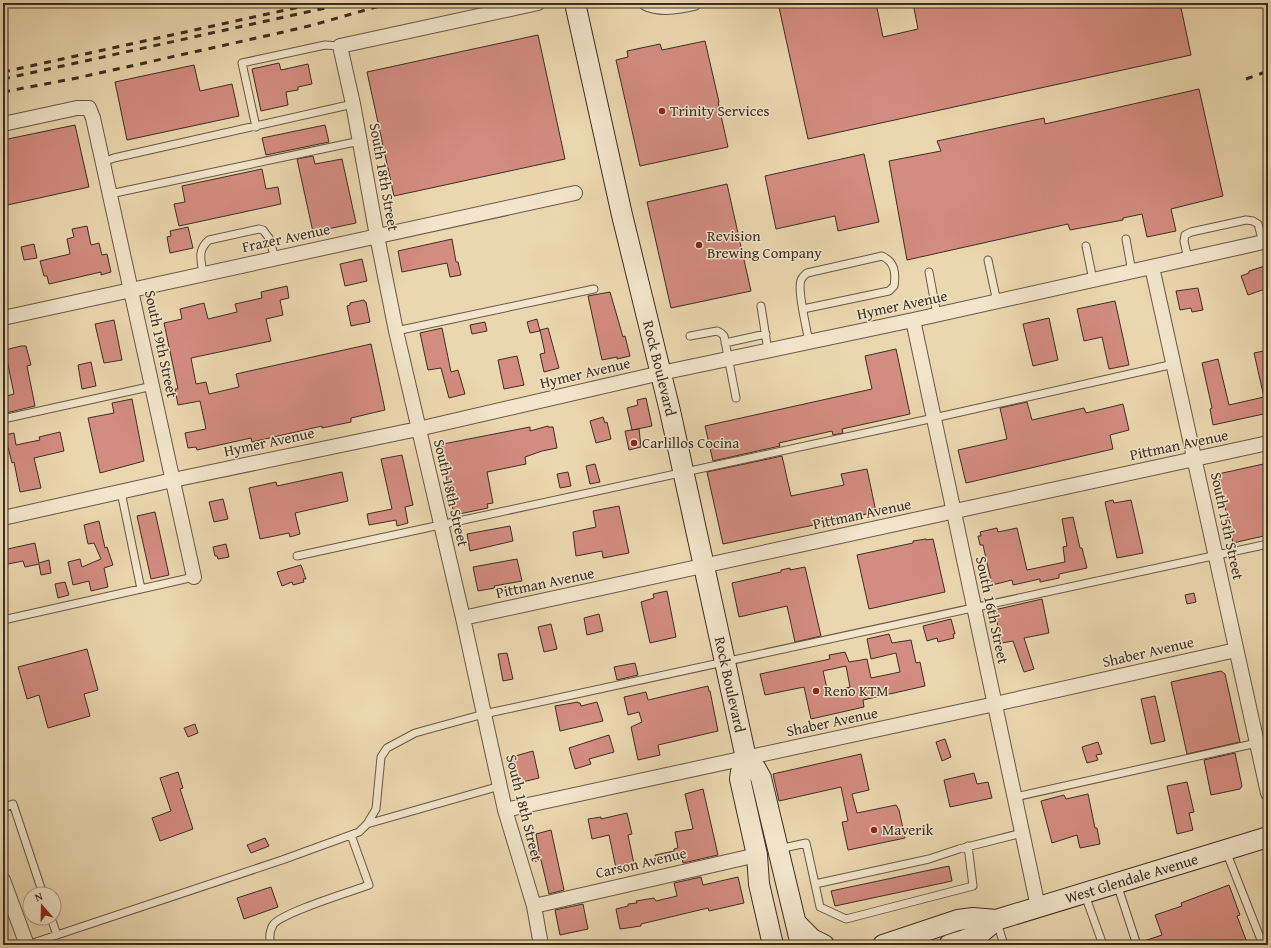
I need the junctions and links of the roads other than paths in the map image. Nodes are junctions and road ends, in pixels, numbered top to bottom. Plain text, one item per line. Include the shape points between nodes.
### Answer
1 (538, 3) edge
2 (575, 3) edge
3 (646, 3) edge
4 (694, 3) edge
5 (340, 46) junction
6 (353, 104) junction
7 (3, 124) edge
8 (256, 127) junction
9 (360, 141) junction
10 (103, 162) junction
11 (575, 193) dead end
12 (110, 194) junction
13 (377, 236) junction
14 (1126, 239) dead end
15 (1265, 242) edge
16 (1086, 246) dead end
17 (275, 258) junction
18 (1188, 259) junction
19 (988, 260) dead end
20 (1152, 267) junction
21 (929, 272) dead end
22 (1132, 272) junction
23 (203, 274) junction
24 (1093, 280) junction
25 (594, 288) dead end
26 (131, 289) junction
27 (997, 302) junction
28 (761, 306) dead end
29 (803, 309) junction
30 (937, 315) junction
31 (3, 318) edge
32 (913, 320) junction
33 (396, 331) junction
34 (766, 334) junction
35 (690, 336) dead end
36 (809, 342) junction
37 (725, 343) junction
38 (768, 351) junction
39 (728, 359) junction
40 (1174, 364) junction
41 (661, 373) junction
42 (153, 386) junction
43 (736, 398) dead end
44 (934, 418) junction
45 (3, 419) edge
46 (418, 429) junction
47 (1268, 443) edge
48 (1195, 458) junction
49 (683, 471) junction
50 (173, 480) junction
51 (121, 492) junction
52 (954, 512) junction
53 (3, 518) edge
54 (440, 524) junction
55 (1268, 544) edge
56 (297, 556) dead end
57 (1216, 556) junction
58 (703, 566) junction
59 (194, 577) joint
60 (142, 589) junction
61 (974, 608) junction
62 (463, 618) junction
63 (3, 620) edge
64 (1236, 650) junction
65 (724, 662) junction
66 (995, 704) junction
67 (484, 714) junction
68 (1257, 743) junction
69 (746, 758) junction
70 (500, 786) junction
71 (1268, 793) edge
72 (1015, 797) junction
73 (3, 808) edge
74 (505, 810) junction
75 (367, 824) junction
76 (1022, 832) junction
77 (350, 835) junction
78 (1268, 838) edge
79 (968, 846) junction
80 (778, 849) junction
81 (1226, 850) junction
82 (757, 855) junction
83 (3, 880) edge
84 (759, 884) junction
85 (815, 884) junction
86 (1117, 884) junction
87 (40, 886) edge
88 (1084, 894) junction
89 (534, 906) junction
90 (1038, 907) junction
91 (996, 920) junction
92 (797, 924) junction
93 (54, 926) edge
94 (57, 935) junction
95 (891, 942) edge
96 (27, 945) edge
97 (271, 945) edge
98 (541, 945) edge
99 (760, 945) edge
100 (774, 945) edge
101 (801, 945) edge
102 (824, 945) edge
103 (870, 945) edge
104 (951, 945) edge
105 (1004, 945) edge
106 (1103, 945) edge
107 (1137, 945) edge
108 (1263, 945) edge

1 - 5 street
2 - 41 main road, Rock Boulevard via 622,215
3 - 4 street via 652,6 678,6
5 - 6 street, South 18th Street
5 - 8 lane via 326,45 242,63
6 - 8 lane
6 - 9 street, South 18th Street
7 - 10 street, South 19th Street via 77,108 89,108 94,118
8 - 10 lane
9 - 12 lane
9 - 13 street, South 18th Street
10 - 12 street, South 19th Street
11 - 13 street, Frazer Avenue
12 - 26 street, South 19th Street
13 - 17 street, Frazer Avenue
13 - 33 street, South 18th Street
14 - 22 lane
15 - 18 street, Hymer Avenue
15 - 18 lane via 1258,224 1246,220 1191,232 1185,235 1184,241
16 - 24 lane
17 - 23 street, Frazer Avenue
17 - 23 lane via 269,238 263,230 209,240 200,253
18 - 20 street, Hymer Avenue
19 - 27 lane
20 - 22 street, Hymer Avenue
20 - 40 street, South 15th Street
21 - 30 lane
22 - 24 street, Hymer Avenue
23 - 26 street, Frazer Avenue
24 - 27 street, Hymer Avenue
25 - 33 lane
26 - 31 street, Frazer Avenue
26 - 42 street, South 19th Street
27 - 30 street, Hymer Avenue
28 - 34 lane
29 - 29 lane via 800,286 801,279 807,273 882,256 889,259 893,266 894,286 889,291
29 - 36 lane
30 - 32 street, Hymer Avenue
32 - 36 street, Hymer Avenue
32 - 44 street, South 16th Street
33 - 46 street, South 18th Street
34 - 37 lane
34 - 38 lane
35 - 37 lane via 717,331 724,336
36 - 38 street, Hymer Avenue
37 - 39 lane
38 - 39 street, Hymer Avenue
39 - 41 street, Hymer Avenue
39 - 43 lane
40 - 44 lane
40 - 48 street, South 15th Street
41 - 46 street, Hymer Avenue
41 - 49 main road, Rock Boulevard
42 - 45 lane
42 - 50 street, South 19th Street
44 - 49 lane
44 - 52 street, South 16th Street
46 - 50 street, Hymer Avenue
46 - 54 street, South 18th Street
47 - 48 street, Pittman Avenue
48 - 52 street, Pittman Avenue
48 - 57 street, South 15th Street
49 - 54 lane
49 - 58 main road, Rock Boulevard
50 - 51 street, Hymer Avenue
50 - 59 street, South 19th Street
51 - 53 street, Hymer Avenue
51 - 60 lane
52 - 58 street, Pittman Avenue
52 - 61 street, South 16th Street
54 - 56 lane
54 - 62 street, South 18th Street
55 - 57 lane
57 - 61 lane
57 - 64 street, South 15th Street
58 - 62 street, Pittman Avenue
58 - 65 main road, Rock Boulevard
59 - 60 lane
60 - 63 lane
61 - 65 lane
61 - 66 street, South 16th Street
62 - 67 street, South 18th Street
64 - 66 street, Shaber Avenue
64 - 68 street, South 15th Street
65 - 67 lane
65 - 69 main road, Rock Boulevard
66 - 69 street, Shaber Avenue
66 - 72 street, South 16th Street
67 - 70 street, South 18th Street
67 - 75 lane via 415,733 387,748 381,757 376,808
68 - 71 street, South 15th Street
68 - 72 lane
69 - 74 street, Shaber Avenue
69 - 80 main road, Rock Boulevard via 761,778
69 - 82 main road, Rock Boulevard via 740,780
70 - 74 street, South 18th Street
70 - 75 lane
72 - 76 street, South 16th Street
73 - 87 lane via 13,804
74 - 89 street, South 18th Street
75 - 77 lane via 359,832
76 - 79 lane
76 - 90 street, South 16th Street
77 - 94 lane
77 - 97 lane via 369,885 286,915 274,923 269,937
78 - 81 main road, West Glendale Avenue
79 - 85 lane via 929,859
79 - 85 lane via 972,886 846,919 820,907
80 - 85 lane via 806,843
80 - 92 main road, Rock Boulevard
81 - 86 main road, West Glendale Avenue
81 - 108 lane
82 - 84 main road, Rock Boulevard
82 - 89 street, Carson Avenue
83 - 96 street
84 - 99 main road
84 - 100 main road, Rock Boulevard
86 - 88 main road, West Glendale Avenue
86 - 107 lane
88 - 90 main road, West Glendale Avenue
88 - 106 lane
89 - 98 street, South 18th Street
90 - 91 main road, West Glendale Avenue
91 - 95 main road, West Glendale Avenue via 958,920
91 - 104 main road, West Glendale Avenue via 977,936
91 - 105 lane
92 - 101 main road, Rock Boulevard
92 - 102 main road via 812,939
93 - 94 lane
94 - 96 lane
95 - 103 main road, West Glendale Avenue

